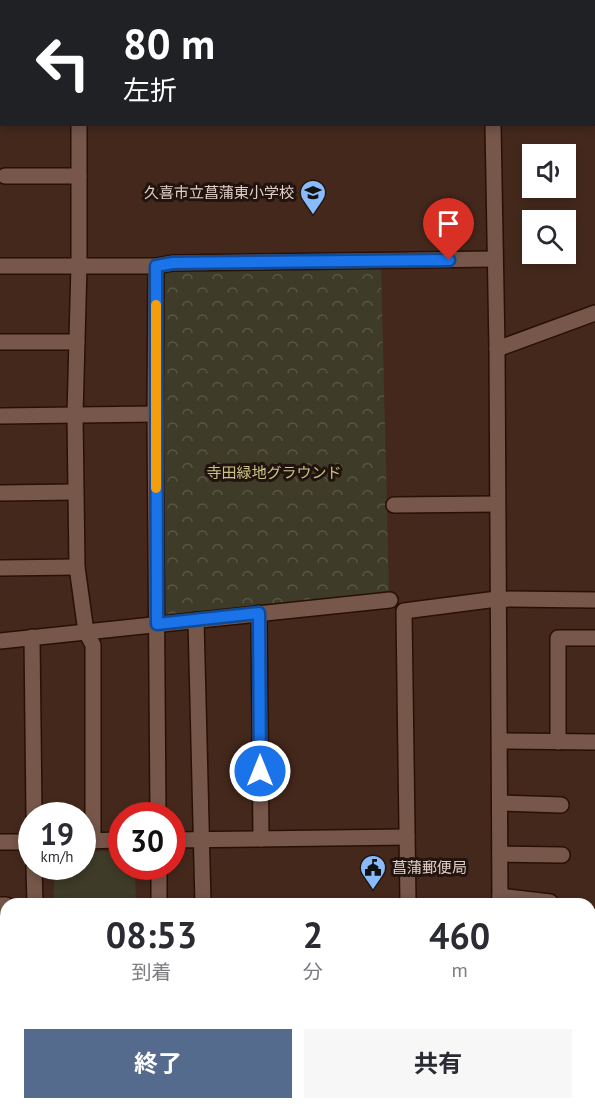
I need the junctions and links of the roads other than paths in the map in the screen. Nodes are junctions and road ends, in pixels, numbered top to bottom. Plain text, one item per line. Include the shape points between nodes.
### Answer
1 (79, 126) edge
2 (493, 126) edge
3 (5, 176) dead end
4 (79, 176) junction
5 (495, 259) junction
6 (79, 265) junction
7 (0, 266) edge
8 (156, 266) junction
9 (595, 313) edge
10 (0, 342) edge
11 (77, 342) junction
12 (497, 349) junction
13 (155, 414) junction
14 (75, 415) junction
15 (0, 416) edge
16 (75, 492) junction
17 (0, 493) edge
18 (394, 504) dead end
19 (497, 504) junction
20 (76, 567) junction
21 (0, 568) edge
22 (497, 599) junction
23 (390, 600) dead end
24 (595, 600) edge
25 (259, 613) junction
26 (196, 620) junction
27 (157, 624) junction
28 (86, 632) junction
29 (32, 637) junction
30 (595, 638) edge
31 (0, 641) edge
32 (500, 741) junction
33 (558, 742) junction
34 (595, 742) edge
35 (34, 802) edge
36 (89, 802) edge
37 (158, 802) edge
38 (500, 803) junction
39 (561, 805) dead end
40 (407, 837) junction
41 (202, 839) junction
42 (261, 839) junction
43 (186, 840) edge
44 (0, 842) edge
45 (18, 842) edge
46 (500, 854) junction
47 (562, 855) dead end
48 (34, 880) edge
49 (159, 880) edge
50 (35, 898) edge
51 (159, 898) edge
52 (203, 898) edge
53 (408, 898) edge
54 (500, 898) edge

1 - 4 street
2 - 5 street
3 - 4 street
4 - 6 street
5 - 8 street
5 - 12 street
6 - 7 street
6 - 8 street
6 - 11 street
8 - 13 street
9 - 12 street
10 - 11 street
11 - 14 street
12 - 19 street
13 - 14 street
13 - 27 street
14 - 15 street
14 - 16 street
16 - 17 street
16 - 20 street
18 - 19 street
19 - 22 street
20 - 21 street
20 - 28 street
22 - 24 street
22 - 32 street
22 - 40 street via 404,611
23 - 25 street
25 - 26 street
25 - 42 street
26 - 27 street
26 - 41 street
27 - 28 street
27 - 37 street
28 - 29 street
28 - 36 street via 93,645
29 - 31 street
29 - 35 street
30 - 33 street via 558,638
32 - 33 street
32 - 38 street
33 - 34 street
38 - 39 street
38 - 46 street
40 - 42 street
40 - 53 street
41 - 42 street
41 - 43 street
41 - 52 street
44 - 45 street
46 - 47 street
46 - 54 street
48 - 50 street
49 - 51 street

